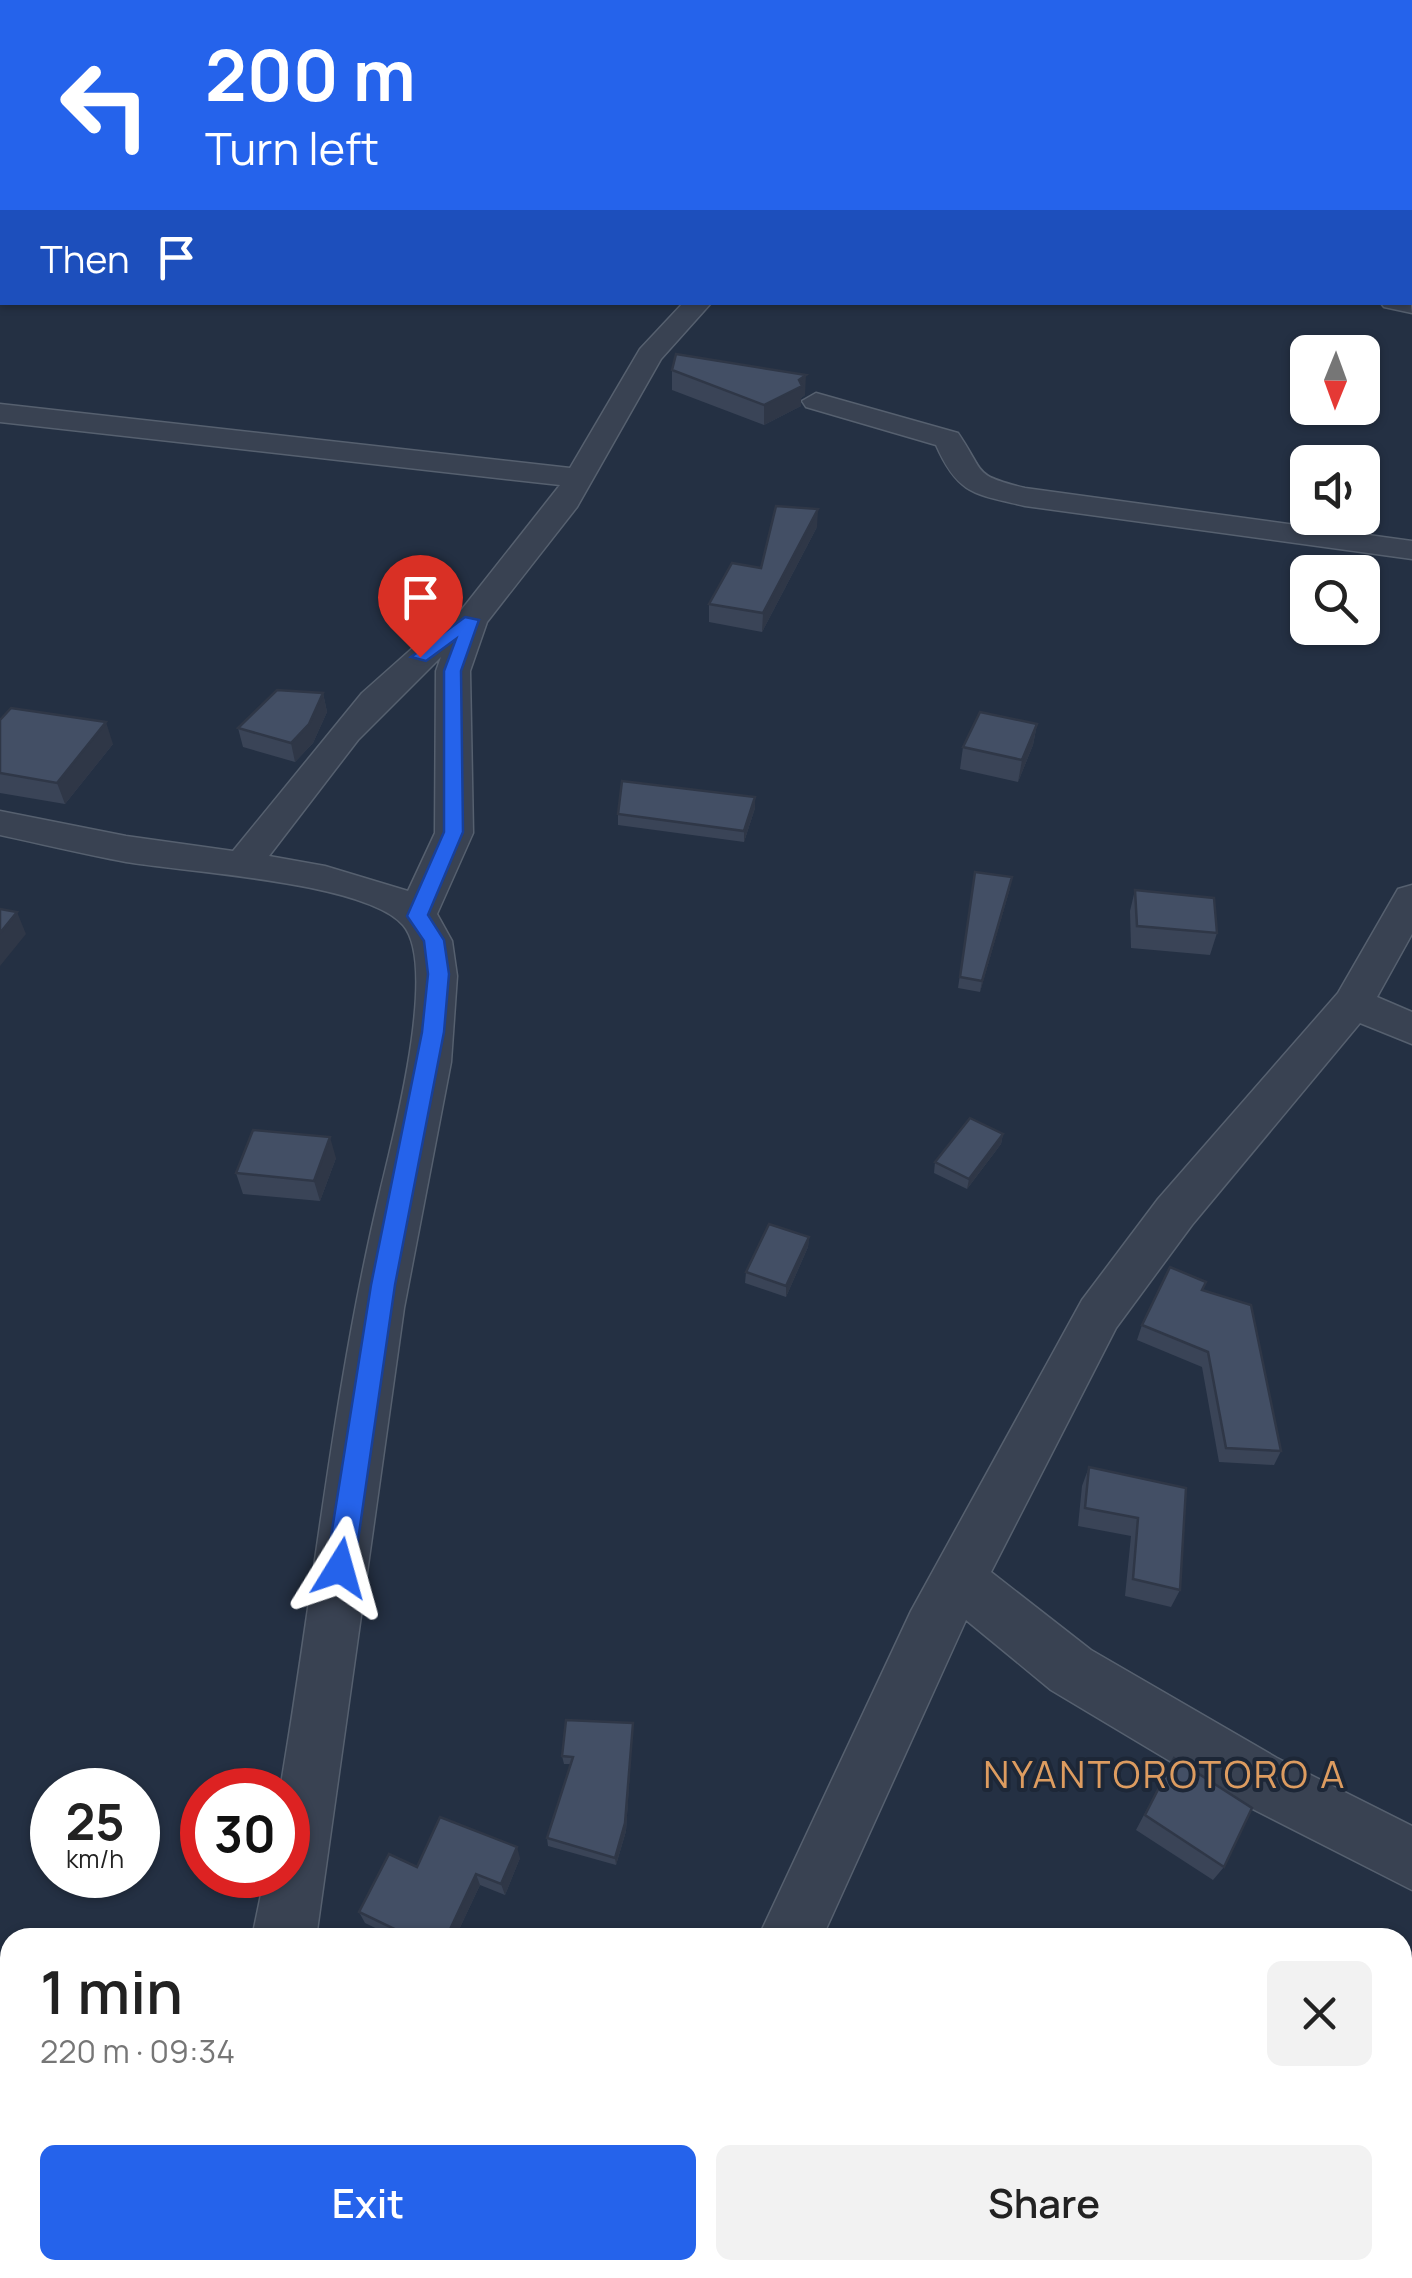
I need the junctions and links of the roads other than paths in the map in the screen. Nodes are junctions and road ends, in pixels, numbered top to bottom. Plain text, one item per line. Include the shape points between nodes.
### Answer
1 (696, 305) edge
2 (816, 401) dead end
3 (0, 413) edge
4 (580, 478) junction
5 (1412, 550) edge
6 (471, 620) junction
7 (1, 825) edge
8 (242, 867) junction
9 (1412, 898) edge
10 (418, 916) junction
11 (1353, 1003) junction
12 (1412, 1029) edge
13 (958, 1580) junction
14 (1412, 1859) edge
15 (286, 1928) edge
16 (794, 1928) edge

1 - 4 street via 650,355
2 - 5 street via 948,439 963,472 978,486
3 - 4 street
4 - 6 street via 540,539
6 - 8 street via 440,639 372,704
6 - 10 street via 453,671 454,832
7 - 8 street
8 - 10 street via 380,895
9 - 11 street
10 - 15 street via 434,940 434,1025 383,1285
11 - 12 street
11 - 13 street via 1099,1314
13 - 14 street via 1071,1670 1256,1779
13 - 16 street

